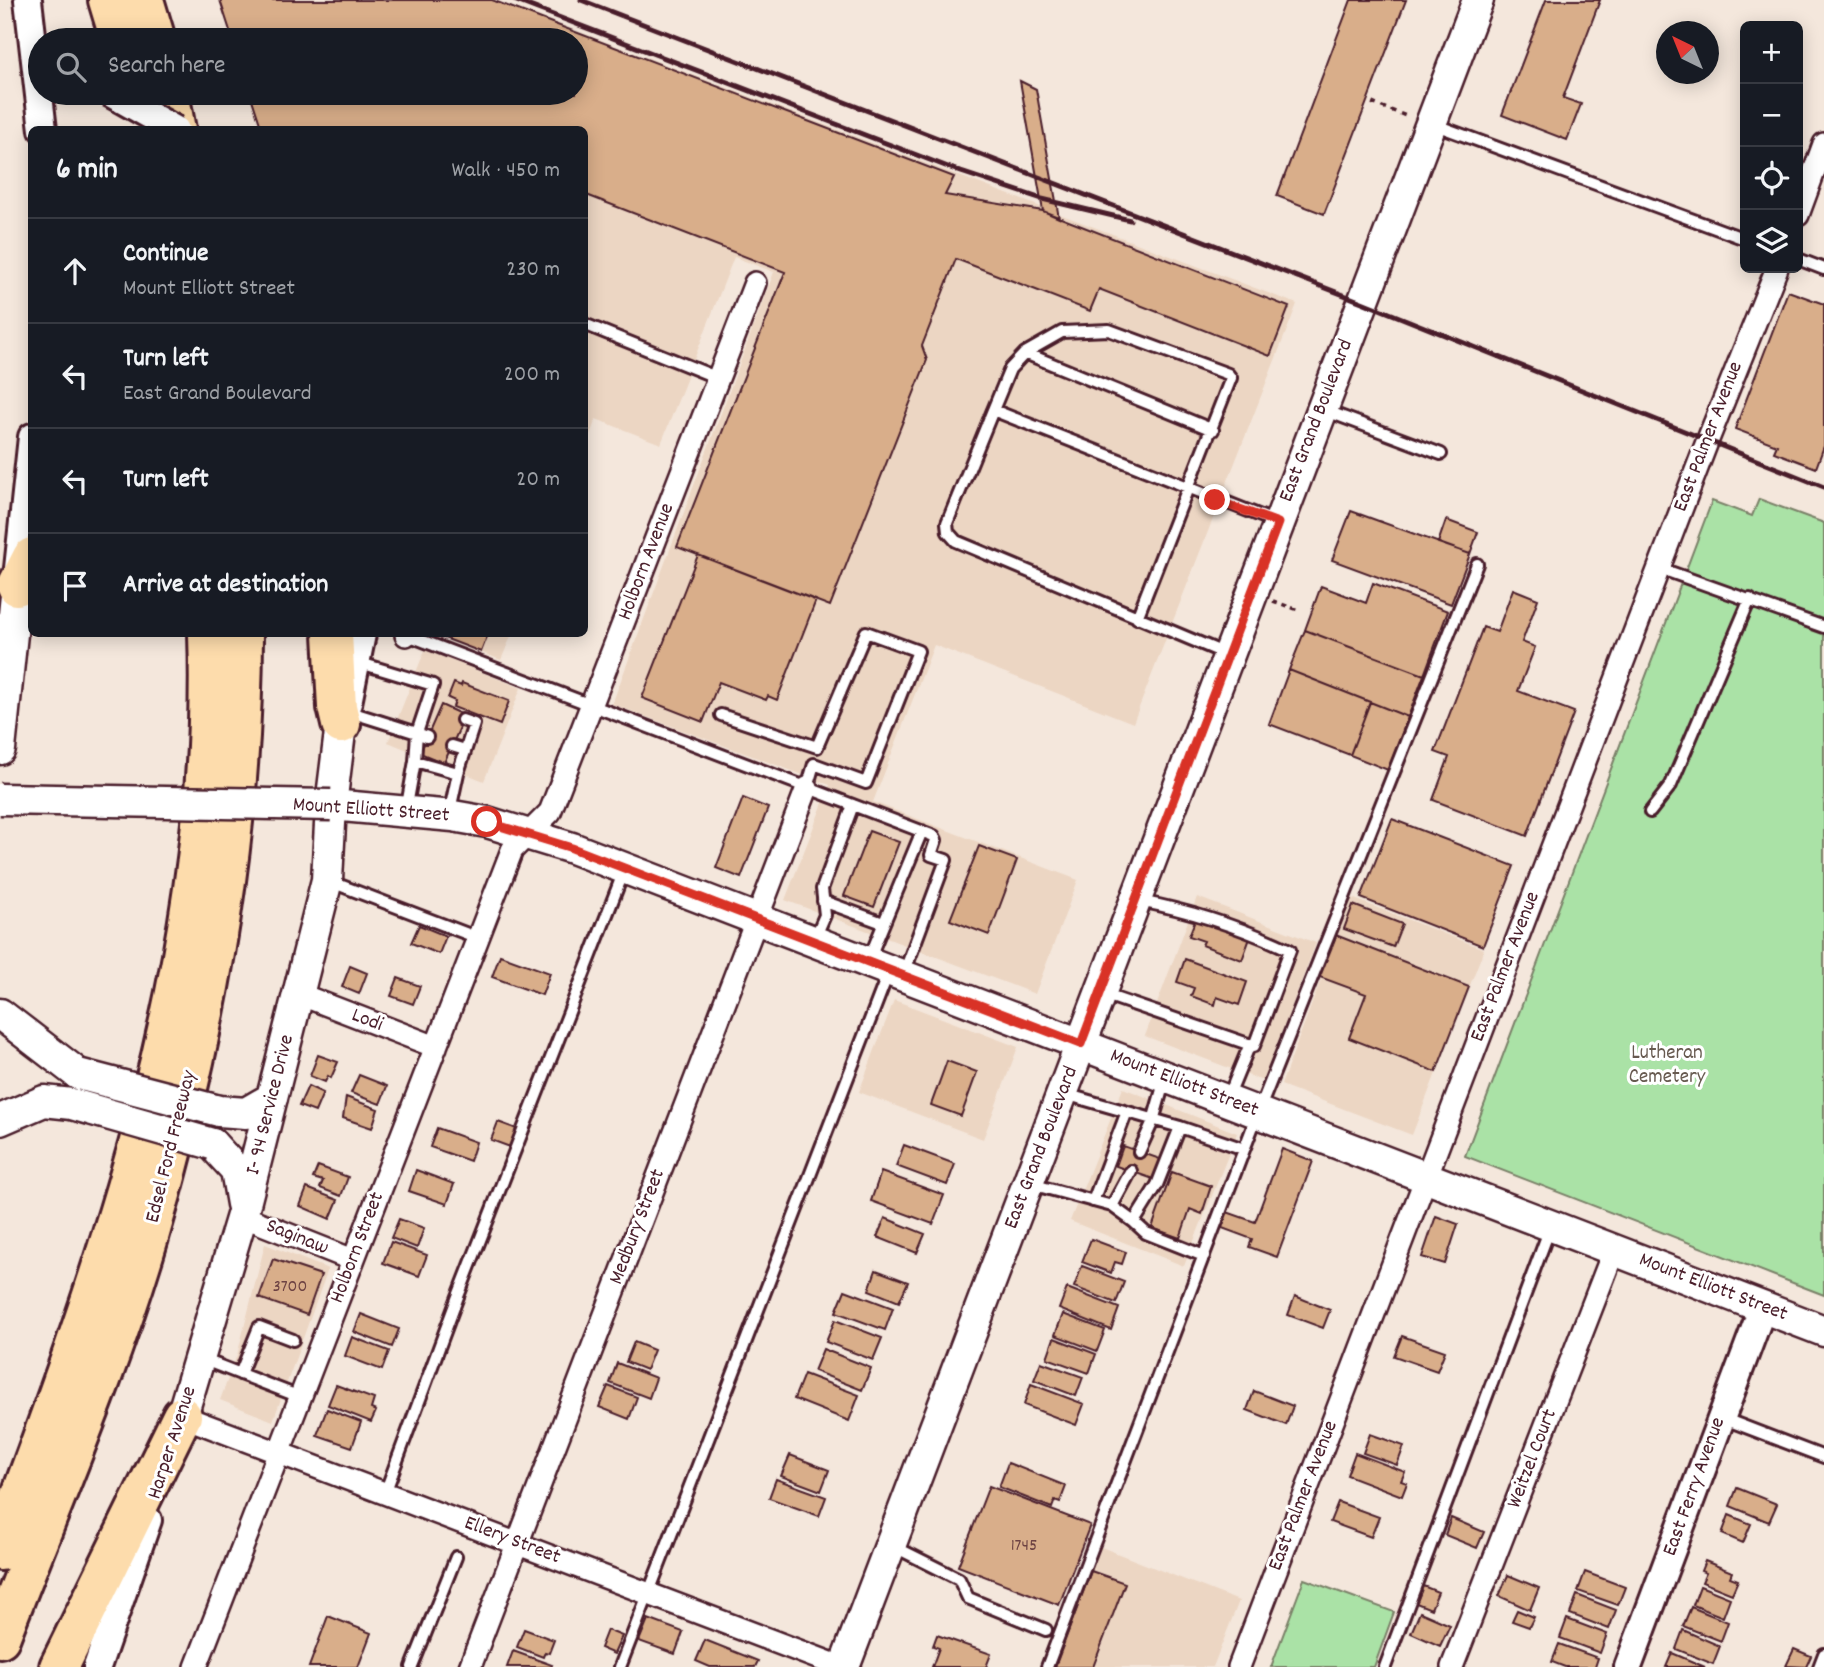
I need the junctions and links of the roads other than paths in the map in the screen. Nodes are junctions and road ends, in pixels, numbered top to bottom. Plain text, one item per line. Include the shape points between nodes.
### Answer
1 (29, 0) edge
2 (108, 0) edge
3 (144, 0) edge
4 (1478, 0) edge
5 (33, 28) edge
6 (44, 28) edge
7 (116, 28) edge
8 (152, 28) edge
9 (43, 105) edge
10 (140, 108) edge
11 (1419, 120) junction
12 (43, 126) edge
13 (169, 126) edge
14 (169, 126) edge
15 (1824, 144) edge
16 (1800, 210) edge
17 (1740, 237) edge
18 (1803, 261) edge
19 (1824, 269) edge
20 (1775, 273) edge
21 (755, 283) dead end
22 (588, 326) edge
23 (1025, 353) junction
24 (718, 378) junction
25 (1322, 409) junction
26 (993, 410) junction
27 (1213, 430) junction
28 (1441, 454) dead end
29 (28, 466) edge
30 (1190, 489) junction
31 (1278, 523) junction
32 (1477, 564) dead end
33 (1659, 568) junction
34 (24, 571) edge
35 (1750, 599) junction
36 (1137, 618) junction
37 (1824, 627) edge
38 (208, 637) edge
39 (243, 637) edge
40 (358, 637) edge
41 (414, 637) edge
42 (344, 648) edge
43 (1228, 655) junction
44 (592, 705) junction
45 (427, 706) junction
46 (439, 711) dead end
47 (721, 715) dead end
48 (344, 717) junction
49 (462, 720) dead end
50 (422, 735) junction
51 (452, 746) dead end
52 (0, 749) edge
53 (466, 750) junction
54 (415, 761) junction
55 (458, 773) junction
56 (807, 788) junction
57 (0, 799) edge
58 (331, 805) junction
59 (853, 805) junction
60 (407, 811) junction
61 (1650, 812) dead end
62 (449, 815) junction
63 (922, 831) junction
64 (530, 835) junction
65 (625, 869) junction
66 (327, 880) junction
67 (1136, 900) junction
68 (823, 901) junction
69 (755, 919) junction
70 (883, 923) junction
71 (478, 938) junction
72 (814, 941) junction
73 (886, 969) junction
74 (1100, 993) junction
75 (299, 994) junction
76 (0, 1014) edge
77 (1081, 1044) junction
78 (1250, 1044) junction
79 (436, 1047) junction
80 (1166, 1077) junction
81 (1062, 1093) junction
82 (272, 1098) junction
83 (1227, 1101) junction
84 (1258, 1113) junction
85 (1126, 1114) junction
86 (0, 1120) edge
87 (1153, 1121) junction
88 (1180, 1127) junction
89 (1244, 1149) junction
90 (1139, 1152) dead end
91 (1131, 1171) dead end
92 (1425, 1177) junction
93 (1028, 1183) junction
94 (1093, 1201) junction
95 (1112, 1206) junction
96 (242, 1214) junction
97 (1134, 1222) junction
98 (1551, 1226) junction
99 (1614, 1250) junction
100 (1204, 1256) junction
101 (353, 1260) junction
102 (1763, 1307) junction
103 (1824, 1331) edge
104 (293, 1340) dead end
105 (200, 1358) junction
106 (240, 1374) junction
107 (300, 1397) junction
108 (182, 1416) junction
109 (1721, 1418) junction
110 (279, 1453) junction
111 (1824, 1457) edge
112 (386, 1493) junction
113 (517, 1544) junction
114 (891, 1545) junction
115 (0, 1551) edge
116 (456, 1557) dead end
117 (648, 1593) junction
118 (1046, 1630) dead end
119 (0, 1638) edge
120 (1824, 1654) edge
121 (59, 1667) edge
122 (97, 1667) edge
123 (196, 1667) edge
124 (412, 1667) edge
125 (470, 1667) edge
126 (620, 1667) edge
127 (842, 1667) edge
128 (1047, 1667) edge
129 (1239, 1667) edge
130 (1385, 1667) edge
131 (1452, 1667) edge
132 (1628, 1667) edge
133 (1819, 1667) edge

1 - 5 street
1 - 6 street
2 - 7 highway
3 - 8 highway
4 - 11 main road, East Grand Boulevard
9 - 12 street
10 - 13 highway
10 - 14 street, bridge
11 - 17 lane
11 - 25 main road, East Grand Boulevard
15 - 16 street
18 - 19 lane
20 - 33 street, East Palmer Avenue
21 - 24 street, Holborn Avenue
22 - 24 lane
23 - 26 lane via 1010,369
23 - 27 lane
23 - 27 lane via 1062,332 1110,330 1228,374 1232,383
24 - 44 street, Holborn Avenue
25 - 28 lane
25 - 31 main road, East Grand Boulevard
26 - 30 lane
26 - 36 lane via 947,523 948,532 956,541
27 - 30 lane
29 - 34 street via 20,525
30 - 31 lane
30 - 36 lane
31 - 43 main road, East Grand Boulevard
32 - 84 lane
33 - 35 lane
33 - 92 street, East Palmer Avenue
34 - 52 main road
35 - 37 lane
35 - 61 lane via 1671,785
36 - 43 lane
38 - 115 highway, Edsel Ford Freeway via 209,718 195,877 169,1034 120,1215
39 - 119 highway, Edsel Ford Freeway via 243,685 223,905 195,1056 149,1237
40 - 42 street
41 - 44 lane
42 - 45 lane via 433,685
42 - 48 highway
43 - 67 main road, East Grand Boulevard
44 - 56 lane
44 - 64 street, Holborn Avenue via 550,812
45 - 46 lane
45 - 50 lane
47 - 56 lane via 817,747 866,632 918,651 866,783 814,764
48 - 50 lane
48 - 58 main road
49 - 53 lane via 474,724
50 - 54 lane
51 - 53 lane
53 - 55 lane
54 - 55 lane
54 - 60 lane
55 - 62 lane
56 - 59 lane
56 - 69 street, Medbury Street
57 - 58 main road, Mount Elliott Street, bridge
58 - 60 main road, Mount Elliott Street
58 - 66 main road
59 - 63 lane
59 - 68 lane via 822,889
60 - 62 main road, Mount Elliott Street
62 - 64 main road, Mount Elliott Street
63 - 70 lane
63 - 73 lane via 936,840 932,855 946,860
64 - 65 main road, Mount Elliott Street
64 - 71 street, Holborn Street via 512,850
65 - 69 main road, Mount Elliott Street
65 - 112 lane
66 - 71 lane
66 - 75 main road
67 - 74 main road, East Grand Boulevard
67 - 78 lane via 1243,928 1290,950 1254,1046
68 - 70 lane
68 - 72 lane via 824,918
69 - 72 main road, Mount Elliott Street
69 - 113 street, Medbury Street
70 - 73 lane
71 - 79 street, Holborn Street
72 - 73 main road, Mount Elliott Street
73 - 77 main road, Mount Elliott Street
73 - 117 lane
74 - 77 main road, East Grand Boulevard
74 - 78 lane
75 - 79 street, Lodi
75 - 82 main road, I- 94 Service Drive
76 - 82 main road, bridge via 78,1074 219,1111 246,1113
77 - 80 main road, Mount Elliott Street
77 - 81 main road, East Grand Boulevard
78 - 83 lane
79 - 101 street, Holborn Street
80 - 83 main road, Mount Elliott Street
80 - 87 lane
81 - 85 lane
81 - 93 main road, East Grand Boulevard
82 - 96 main road, I- 94 Service Drive
83 - 84 main road, Mount Elliott Street
84 - 89 lane
84 - 92 main road, Mount Elliott Street
85 - 87 lane
85 - 94 lane
86 - 96 main road, bridge via 44,1101 72,1104 212,1144 236,1170
87 - 88 lane
87 - 90 lane
88 - 89 lane
88 - 97 lane via 1157,1185
89 - 100 lane
91 - 95 lane
92 - 98 main road, Mount Elliott Street
92 - 129 street, East Palmer Avenue
93 - 94 lane
93 - 114 main road, East Grand Boulevard
94 - 95 lane
95 - 97 lane
96 - 101 street, Saginaw
96 - 105 main road, Harper Avenue
97 - 100 lane via 1146,1233
98 - 99 main road, Mount Elliott Street
98 - 130 lane
99 - 102 main road, Mount Elliott Street
99 - 131 street, Weitzel Court
100 - 128 lane
101 - 107 street, Holborn Street
102 - 103 main road, Mount Elliott Street
102 - 109 street, East Ferry Avenue
104 - 106 lane via 259,1326
105 - 106 lane
105 - 108 main road, Harper Avenue
106 - 107 lane
107 - 110 street, Holborn Street
108 - 110 street, Ellery Street
108 - 121 highway
108 - 122 street, Harper Avenue
109 - 111 lane
109 - 132 street, East Ferry Avenue
110 - 112 street, Ellery Street
110 - 123 street, Holborn Street
112 - 113 street, Ellery Street
113 - 117 street, Ellery Street
113 - 125 street, Medbury Street
114 - 118 lane via 959,1579 968,1598
114 - 127 main road, East Grand Boulevard
116 - 124 lane
117 - 126 lane
117 - 127 street, Ellery Street
120 - 133 lane

